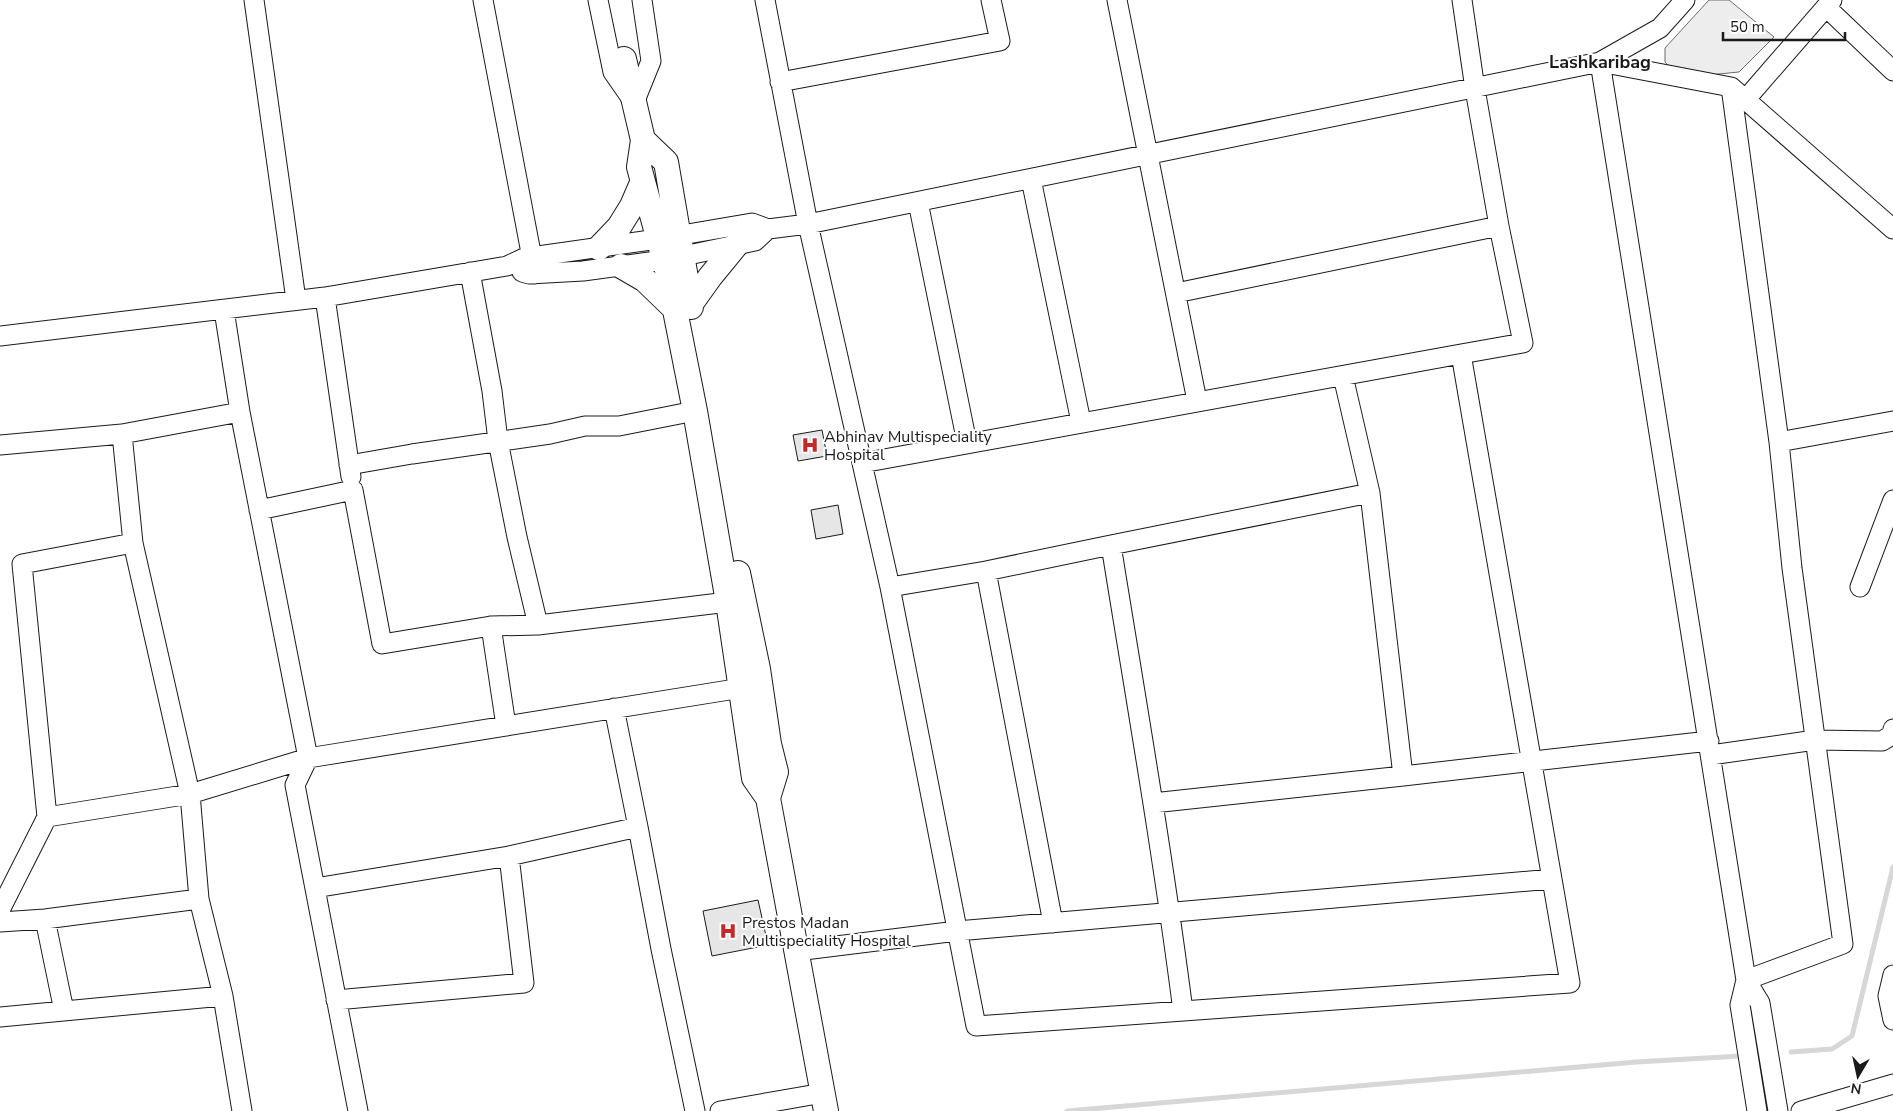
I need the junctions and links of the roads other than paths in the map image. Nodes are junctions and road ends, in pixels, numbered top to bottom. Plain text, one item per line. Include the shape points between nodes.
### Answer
1 (254, 0) edge
2 (483, 0) edge
3 (598, 0) edge
4 (642, 0) edge
5 (765, 0) edge
6 (992, 0) edge
7 (1117, 0) edge
8 (1462, 0) edge
9 (1685, 0) edge
10 (1829, 4) edge
11 (624, 59) dead end
12 (1600, 62) junction
13 (1893, 71) edge
14 (780, 82) junction
15 (1732, 87) junction
16 (1475, 89) junction
17 (1746, 99) junction
18 (634, 103) junction
19 (643, 140) junction
20 (1148, 155) junction
21 (1031, 179) junction
22 (642, 183) junction
23 (918, 202) junction
24 (808, 224) junction
25 (1499, 226) junction
26 (768, 229) junction
27 (1893, 229) edge
28 (737, 244) junction
29 (599, 248) junction
30 (671, 248) junction
31 (533, 266) junction
32 (621, 266) junction
33 (470, 272) junction
34 (1176, 292) junction
35 (325, 298) junction
36 (296, 300) junction
37 (683, 307) junction
38 (224, 310) junction
39 (0, 336) edge
40 (1461, 354) junction
41 (1343, 376) junction
42 (1197, 401) junction
43 (695, 411) junction
44 (240, 412) junction
45 (1893, 421) edge
46 (1081, 422) junction
47 (122, 434) junction
48 (498, 441) junction
49 (1779, 442) junction
50 (967, 444) junction
51 (0, 445) edge
52 (862, 463) junction
53 (349, 465) junction
54 (353, 490) junction
55 (1370, 492) junction
56 (1893, 500) edge
57 (259, 510) junction
58 (133, 543) junction
59 (1110, 544) junction
60 (986, 571) junction
61 (890, 587) junction
62 (1860, 587) dead end
63 (728, 602) junction
64 (538, 624) junction
65 (491, 626) junction
66 (751, 686) junction
67 (614, 708) junction
68 (506, 726) junction
69 (1893, 729) edge
70 (1815, 740) junction
71 (1710, 748) junction
72 (308, 758) junction
73 (1532, 761) junction
74 (1403, 776) junction
75 (190, 794) junction
76 (1153, 803) junction
77 (47, 817) junction
78 (638, 827) junction
79 (509, 856) junction
80 (1552, 879) junction
81 (315, 888) junction
82 (199, 899) junction
83 (0, 910) edge
84 (1171, 913) junction
85 (45, 919) junction
86 (0, 922) edge
87 (1053, 923) junction
88 (957, 931) junction
89 (796, 951) junction
90 (1893, 976) edge
91 (1746, 980) junction
92 (224, 996) junction
93 (336, 1000) junction
94 (64, 1011) junction
95 (1183, 1011) junction
96 (0, 1016) edge
97 (1893, 1020) edge
98 (1893, 1084) edge
99 (824, 1102) edge
100 (242, 1111) edge
101 (358, 1111) edge
102 (695, 1111) edge
103 (720, 1111) edge
104 (1757, 1111) edge
105 (1778, 1111) edge
106 (1801, 1111) edge

1 - 36 street
2 - 31 street
3 - 18 street via 613,72
4 - 18 street via 651,61
5 - 14 street
6 - 14 street via 1000,41
7 - 20 street
8 - 16 street
9 - 12 street via 1660,28
10 - 13 street
10 - 17 street
11 - 18 main road
12 - 15 street
12 - 16 street
12 - 71 street
14 - 24 street
15 - 17 street
15 - 49 street
16 - 20 street
16 - 25 street
17 - 27 street
18 - 19 main road
19 - 22 main road via 639,168
19 - 30 main road via 666,162
20 - 21 street
20 - 34 street
21 - 23 street
21 - 46 street
22 - 29 main road via 619,227
22 - 30 main road
23 - 24 street
23 - 50 street
24 - 26 street
24 - 52 street
25 - 34 street
25 - 40 street via 1523,343
26 - 28 street via 754,241
26 - 30 street via 752,223
28 - 30 street
28 - 37 main road
29 - 30 street
29 - 31 street
30 - 32 street
30 - 37 main road
31 - 32 street via 583,271
31 - 33 street via 529,274 507,266
32 - 37 main road
33 - 35 street
33 - 48 street
34 - 42 street
35 - 36 street
35 - 53 street
36 - 38 street
37 - 43 main road
37 - 66 main road via 707,393
38 - 39 street
38 - 44 street
40 - 41 street
40 - 73 street
41 - 42 street
41 - 55 street
42 - 46 street
43 - 48 street via 619,426 585,426
43 - 63 main road
44 - 47 street
44 - 57 street
45 - 49 street
46 - 50 street
47 - 51 street
47 - 58 street
48 - 53 street
48 - 64 street
49 - 70 street
50 - 52 street
52 - 61 street
53 - 54 street
54 - 57 street
54 - 65 street via 382,644
55 - 59 street
55 - 74 street
56 - 62 street
57 - 72 street
58 - 75 street
58 - 77 street via 22,564
59 - 60 street
59 - 76 street
60 - 61 street
60 - 87 street
61 - 88 street
63 - 64 street
63 - 66 main road
64 - 65 street
65 - 68 street
66 - 67 street
66 - 89 main road via 754,778 768,798
67 - 68 street
67 - 78 street
68 - 72 street
69 - 70 street via 1892,735 1882,741
70 - 71 street
70 - 91 street via 1843,944
71 - 73 street
71 - 91 street
72 - 75 street
72 - 81 street via 295,785
73 - 74 street
73 - 80 street
74 - 76 street
75 - 77 street
75 - 82 street
76 - 84 street
77 - 83 street
78 - 79 street
78 - 102 street
79 - 81 street
79 - 93 street via 524,983
80 - 84 street
80 - 95 street via 1570,983
81 - 93 street
82 - 85 street
82 - 92 street
84 - 87 street
84 - 95 street
85 - 86 street
85 - 94 street
87 - 88 street
88 - 89 street
88 - 95 street via 976,1026
89 - 99 main road
90 - 97 street via 1888,996
91 - 104 street via 1740,1005
91 - 105 street via 1760,1003
92 - 94 street
92 - 100 street
93 - 101 street
94 - 96 street
98 - 106 street
99 - 103 street

